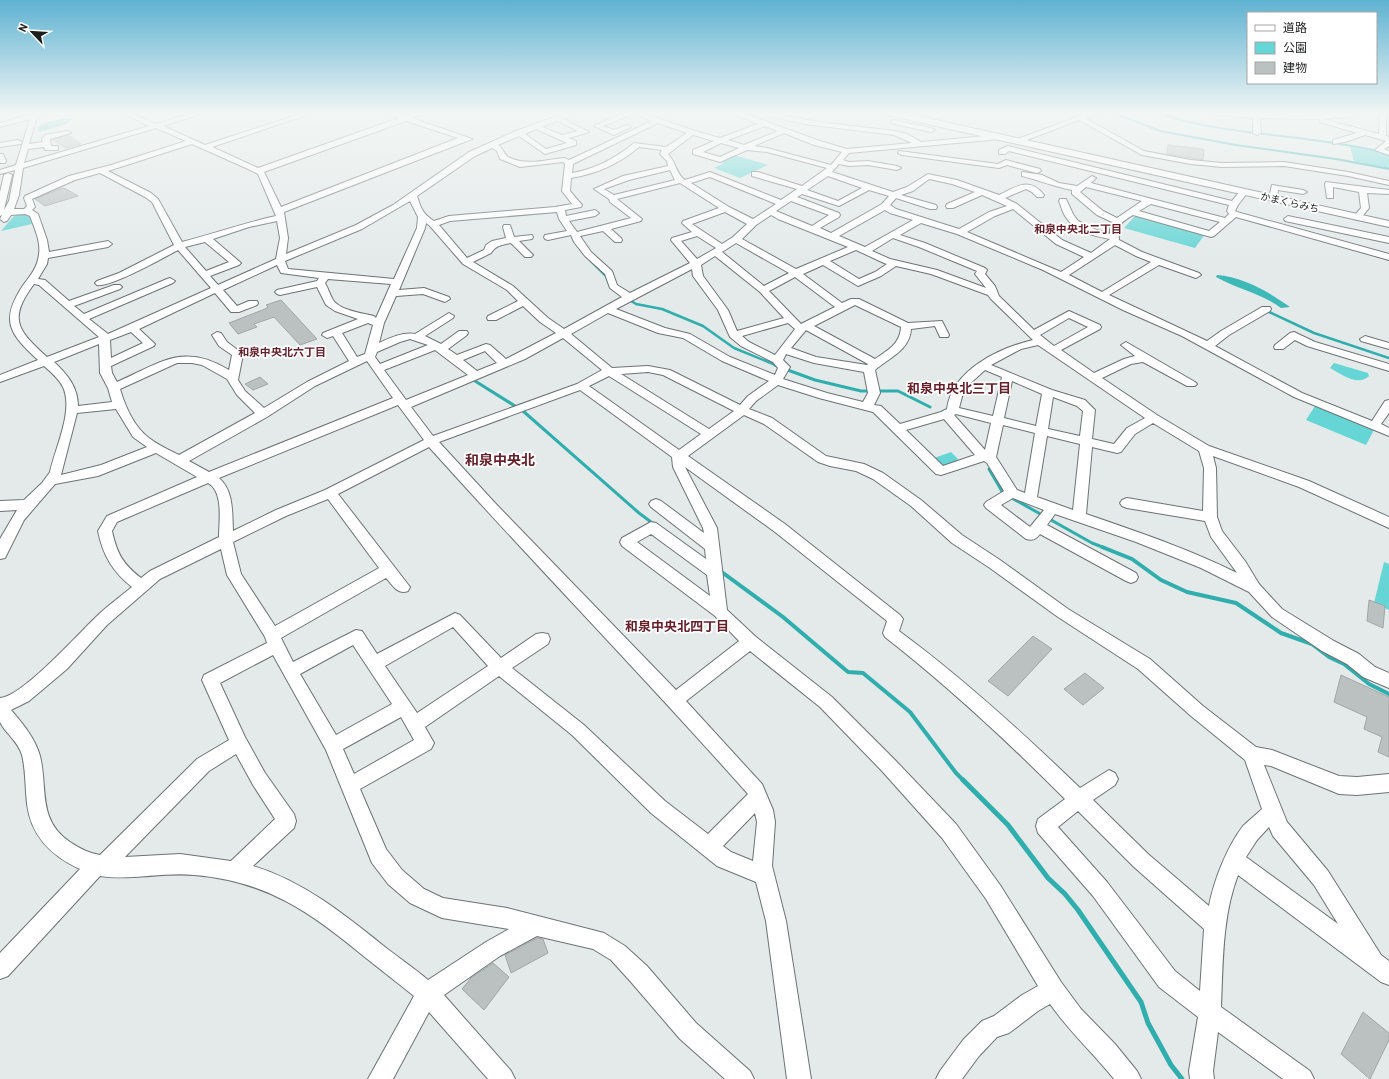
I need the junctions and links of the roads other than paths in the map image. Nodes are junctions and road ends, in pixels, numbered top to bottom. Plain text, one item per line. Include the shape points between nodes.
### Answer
1 (20, 162) edge
2 (35, 162) edge
3 (128, 162) edge
4 (238, 162) edge
5 (282, 162) edge
6 (406, 162) edge
7 (460, 162) edge
8 (515, 162) edge
9 (543, 162) edge
10 (611, 162) edge
11 (671, 162) edge
12 (805, 162) edge
13 (836, 162) edge
14 (842, 162) edge
15 (989, 162) edge
16 (1005, 162) edge
17 (1007, 162) edge
18 (1065, 162) edge
19 (1110, 162) edge
20 (1112, 162) edge
21 (1135, 162) edge
22 (1198, 162) edge
23 (11, 163) junction
24 (569, 163) edge
25 (1350, 163) dead end
26 (19, 167) junction
27 (673, 167) junction
28 (1132, 167) junction
29 (897, 168) dead end
30 (100, 170) junction
31 (829, 170) junction
32 (258, 171) junction
33 (1036, 171) dead end
34 (1100, 171) junction
35 (0, 172) edge
36 (1386, 172) dead end
37 (1021, 173) dead end
38 (755, 174) dead end
39 (1348, 174) junction
40 (567, 176) junction
41 (1380, 181) junction
42 (682, 182) junction
43 (1389, 183) edge
44 (869, 187) junction
45 (1082, 187) junction
46 (802, 190) junction
47 (1363, 190) junction
48 (982, 192) junction
49 (1244, 192) junction
50 (1303, 192) dead end
51 (1389, 192) edge
52 (1118, 193) junction
53 (895, 194) junction
54 (1040, 195) dead end
55 (413, 196) junction
56 (1330, 196) dead end
57 (791, 198) junction
58 (999, 198) junction
59 (1273, 198) junction
60 (613, 200) dead end
61 (1063, 201) dead end
62 (1149, 201) junction
63 (783, 204) junction
64 (1100, 204) junction
65 (1234, 204) junction
66 (885, 206) junction
67 (950, 206) dead end
68 (1014, 206) junction
69 (933, 207) dead end
70 (560, 209) junction
71 (726, 209) junction
72 (0, 210) edge
73 (26, 211) junction
74 (770, 211) junction
75 (1133, 212) junction
76 (5, 213) edge
77 (596, 214) dead end
78 (1234, 214) junction
79 (280, 215) junction
80 (422, 217) junction
81 (1357, 217) junction
82 (919, 220) junction
83 (590, 221) dead end
84 (1117, 221) junction
85 (1228, 221) junction
86 (0, 223) edge
87 (753, 223) junction
88 (433, 224) junction
89 (1389, 224) edge
90 (1276, 225) junction
91 (507, 227) dead end
92 (605, 228) junction
93 (1328, 228) junction
94 (813, 229) junction
95 (569, 230) junction
96 (960, 232) junction
97 (698, 233) junction
98 (892, 235) junction
99 (832, 236) junction
100 (529, 237) dead end
101 (548, 237) dead end
102 (206, 238) junction
103 (736, 239) junction
104 (1326, 239) junction
105 (512, 240) junction
106 (618, 240) dead end
107 (1389, 240) edge
108 (1114, 241) junction
109 (108, 244) dead end
110 (179, 246) junction
111 (855, 247) junction
112 (719, 250) junction
113 (865, 251) junction
114 (528, 255) dead end
115 (44, 256) junction
116 (1092, 257) junction
117 (1389, 257) edge
118 (280, 260) junction
119 (823, 261) junction
120 (1158, 261) junction
121 (466, 262) junction
122 (894, 263) junction
123 (696, 264) junction
124 (795, 273) junction
125 (203, 275) junction
126 (1063, 275) junction
127 (1196, 276) dead end
128 (322, 280) junction
129 (33, 281) junction
130 (132, 281) dead end
131 (170, 281) dead end
132 (397, 282) junction
133 (100, 283) dead end
134 (216, 289) junction
135 (763, 290) junction
136 (280, 292) dead end
137 (392, 293) junction
138 (992, 293) junction
139 (1103, 295) junction
140 (627, 298) junction
141 (445, 299) dead end
142 (524, 302) junction
143 (253, 303) dead end
144 (67, 305) junction
145 (842, 308) junction
146 (608, 309) junction
147 (1266, 309) dead end
148 (449, 316) dead end
149 (82, 318) junction
150 (492, 318) dead end
151 (790, 319) junction
152 (374, 320) junction
153 (906, 326) junction
154 (132, 328) junction
155 (804, 328) junction
156 (463, 332) dead end
157 (565, 334) junction
158 (217, 335) dead end
159 (734, 335) junction
160 (944, 335) dead end
161 (417, 337) junction
162 (1037, 337) junction
163 (105, 338) junction
164 (1365, 339) dead end
165 (1126, 345) dead end
166 (1208, 346) junction
167 (1389, 346) edge
168 (438, 347) junction
169 (1279, 347) dead end
170 (230, 348) junction
171 (784, 349) junction
172 (1054, 350) junction
173 (1145, 358) junction
174 (456, 359) junction
175 (203, 360) junction
176 (368, 360) junction
177 (46, 362) junction
178 (106, 364) junction
179 (505, 364) junction
180 (983, 365) junction
181 (872, 366) junction
182 (1389, 368) edge
183 (780, 370) junction
184 (609, 371) junction
185 (475, 375) junction
186 (1008, 376) junction
187 (233, 378) junction
188 (1094, 378) junction
189 (0, 379) edge
190 (1191, 384) dead end
191 (580, 386) junction
192 (114, 388) junction
193 (1048, 392) junction
194 (403, 402) junction
195 (1389, 404) edge
196 (119, 405) junction
197 (867, 406) junction
198 (71, 410) junction
199 (742, 410) junction
200 (263, 414) junction
201 (945, 414) junction
202 (1153, 418) junction
203 (998, 421) junction
204 (1374, 426) junction
205 (898, 429) junction
206 (1041, 431) junction
207 (1389, 432) edge
208 (709, 434) junction
209 (431, 441) junction
210 (1085, 442) junction
211 (157, 448) junction
212 (1205, 449) junction
213 (678, 457) junction
214 (982, 458) junction
215 (179, 461) junction
216 (209, 478) junction
217 (52, 480) junction
218 (330, 493) junction
219 (1008, 495) junction
220 (1030, 500) junction
221 (1128, 503) dead end
222 (656, 504) dead end
223 (28, 505) junction
224 (0, 506) edge
225 (1210, 517) junction
226 (1046, 518) junction
227 (1080, 518) junction
228 (1389, 522) edge
229 (226, 541) junction
230 (712, 547) junction
231 (0, 554) edge
232 (714, 567) junction
233 (388, 570) junction
234 (1131, 577) dead end
235 (141, 586) junction
236 (403, 587) dead end
237 (1254, 588) junction
238 (720, 612) junction
239 (542, 639) dead end
240 (274, 640) junction
241 (750, 642) junction
242 (375, 663) junction
243 (499, 667) junction
244 (291, 671) junction
245 (1389, 681) edge
246 (675, 700) junction
247 (0, 706) edge
248 (403, 707) junction
249 (414, 724) junction
250 (239, 743) junction
251 (333, 746) junction
252 (1252, 755) junction
253 (1109, 778) dead end
254 (1389, 783) edge
255 (349, 786) junction
256 (759, 796) junction
257 (1079, 798) junction
258 (1272, 812) junction
259 (709, 847) junction
260 (1234, 860) junction
261 (99, 866) junction
262 (234, 871) junction
263 (765, 876) junction
264 (1215, 925) junction
265 (534, 926) junction
266 (0, 968) edge
267 (1382, 969) edge
268 (1053, 990) junction
269 (427, 994) junction
270 (1210, 1012) junction
271 (380, 1079) edge
272 (503, 1079) edge
273 (742, 1079) edge
274 (799, 1079) edge
275 (949, 1079) edge
276 (1129, 1079) edge
277 (1202, 1079) edge
278 (1302, 1079) edge

1 - 26 street
2 - 26 street
3 - 30 street
4 - 32 street
5 - 32 street
6 - 79 street
7 - 55 street
8 - 9 street via 520,165
10 - 40 street via 578,175
11 - 27 street
12 - 31 street
13 - 31 street
14 - 29 street
15 - 16 street via 999,166
17 - 33 street
18 - 34 street
19 - 34 street
20 - 28 main road, かまくらみち
21 - 28 street
22 - 39 street via 1313,166
23 - 26 street
23 - 35 street
23 - 72 street
24 - 40 street
25 - 39 street
26 - 76 street
27 - 42 street via 677,178
27 - 42 street via 626,178 598,188 613,198
28 - 49 main road, かまくらみち
30 - 73 street via 68,177 28,198 31,207
30 - 110 street via 155,201
31 - 44 street via 844,180
31 - 46 street
32 - 79 street
34 - 45 street
34 - 65 street
36 - 41 street
37 - 45 street via 1058,185
38 - 46 street
39 - 41 street
40 - 70 street via 566,191 578,206
41 - 43 street
42 - 63 street via 710,174
42 - 71 street
44 - 46 street via 839,204
44 - 53 street
45 - 52 street
45 - 64 street via 1075,192
46 - 57 street
47 - 51 street
47 - 56 street via 1329,184
47 - 81 street via 1365,208
48 - 53 street via 928,176 910,189
48 - 58 street
48 - 67 street
49 - 59 main road, かまくらみち
49 - 65 street
50 - 59 street via 1292,187 1275,187
52 - 62 street
52 - 64 street
53 - 66 street
53 - 69 street
54 - 58 street via 1026,186
55 - 80 street
55 - 118 street via 381,216
57 - 63 street
57 - 94 street via 836,215
58 - 68 street
59 - 81 main road, かまくらみち
60 - 92 street via 638,219
61 - 108 street via 1071,218 1085,229
62 - 75 street
62 - 85 street
63 - 74 street
64 - 84 street via 1100,213
65 - 78 street via 1231,211
66 - 82 street
66 - 99 street
68 - 96 street via 992,214
68 - 116 street via 1059,242
70 - 88 street via 449,219
70 - 95 street
71 - 87 street
71 - 97 street via 686,223
73 - 76 street
73 - 115 street via 34,214
74 - 87 street
74 - 94 street
75 - 84 street
75 - 85 street via 1211,234
76 - 86 street
77 - 95 street
78 - 85 street
78 - 90 street
79 - 102 street
79 - 118 street via 284,238
80 - 88 street
80 - 132 street via 421,228
81 - 89 main road, かまくらみち
82 - 96 street
82 - 98 street
83 - 95 street
84 - 108 street
87 - 103 street
88 - 121 street
90 - 93 street via 1280,218
90 - 104 street
91 - 105 street
92 - 95 street
92 - 106 street
93 - 104 street
93 - 107 street
94 - 99 street
95 - 101 street
95 - 140 street via 588,254 609,273 613,286
96 - 126 street
97 - 112 street
97 - 123 street via 675,240
98 - 113 street
98 - 138 street via 982,270 980,274 990,286
99 - 111 street
100 - 105 street
102 - 110 street
102 - 125 street via 236,263
103 - 112 street
103 - 124 street
104 - 117 street
105 - 114 street
105 - 121 street via 495,243 488,251
108 - 116 street
108 - 120 street
109 - 115 street
110 - 125 street
110 - 133 street via 122,275
111 - 113 street
111 - 119 street
112 - 123 street
112 - 135 street
113 - 122 street
115 - 129 street
116 - 126 street
118 - 128 street via 284,270
118 - 134 street
119 - 122 street via 858,282 878,274
119 - 124 street
120 - 127 street
120 - 139 street
121 - 142 street via 510,288
122 - 138 street via 934,272
123 - 140 street
123 - 159 street via 698,276 723,310
124 - 135 street
124 - 145 street
125 - 134 street
126 - 139 street
128 - 132 street
128 - 136 street
128 - 152 street via 330,303 339,309
129 - 144 street via 42,282
129 - 177 street via 15,306 13,318 20,336
130 - 144 street
131 - 149 street
132 - 137 street
134 - 143 street via 235,310
134 - 154 street
135 - 151 street
137 - 141 street via 424,291
137 - 152 street
138 - 162 street
139 - 166 street
140 - 146 street
142 - 150 street
142 - 157 street
144 - 149 street
145 - 153 street via 855,301
145 - 155 street
146 - 157 street
146 - 183 street via 662,331 686,336 726,359
147 - 166 street
148 - 161 street
149 - 163 street
151 - 155 street
151 - 159 street
152 - 176 street
152 - 176 street via 331,334
153 - 160 street via 938,323
153 - 181 street via 904,340
154 - 163 street
154 - 178 street via 150,344
155 - 171 street
155 - 181 street
156 - 168 street
157 - 179 street
157 - 184 street
158 - 170 street via 223,344
159 - 183 street
161 - 168 street
161 - 176 street via 409,336
162 - 172 street
162 - 172 street via 1069,314 1096,327
162 - 180 street
163 - 177 street
163 - 178 street
164 - 167 street
165 - 173 street
166 - 204 street via 1298,395
168 - 174 street
168 - 176 street
169 - 182 street via 1294,335 1311,344
170 - 175 street
170 - 187 street via 238,354
171 - 181 street via 814,360
171 - 183 street
172 - 188 street
173 - 188 street via 1128,360
173 - 190 street
174 - 179 street via 486,347
174 - 185 street
175 - 187 street
175 - 192 street via 175,360
176 - 194 street
176 - 200 street via 311,384
177 - 189 street
177 - 198 street via 63,378 69,388 72,398
178 - 192 street via 106,373
179 - 185 street
180 - 186 street
180 - 201 street via 959,388 953,408
181 - 197 street via 874,391
183 - 197 street via 823,396
183 - 199 street
184 - 191 street
184 - 199 street via 666,372
184 - 208 street
185 - 194 street
186 - 193 street
186 - 203 street
187 - 200 street via 241,392
188 - 202 street
191 - 209 street
191 - 213 street
192 - 196 street
193 - 206 street
193 - 210 street via 1081,403 1089,410
194 - 209 street
194 - 216 street
195 - 204 street
196 - 198 street
196 - 211 street via 136,434
197 - 205 street via 877,410
198 - 217 street
199 - 208 street
199 - 252 street via 768,421 822,459 859,467 878,476 916,503 957,539 1063,613 1144,664
200 - 215 street
201 - 203 street
201 - 205 street
201 - 214 street
202 - 210 street via 1131,431 1117,449
202 - 212 street
203 - 206 street
203 - 214 street
204 - 207 street
205 - 214 street via 941,471
206 - 210 street
206 - 220 street
208 - 213 street
209 - 218 street
209 - 246 street via 530,550
210 - 227 street
211 - 215 street
211 - 217 street via 101,472
212 - 225 street via 1210,468
212 - 228 street via 1304,484
213 - 230 street via 679,467 710,528
213 - 257 street via 780,528 895,619 891,633 931,662 969,695
214 - 219 street
215 - 216 street
216 - 229 street via 220,487 225,500
216 - 235 street via 112,519 105,531 112,557 122,571
217 - 223 street
218 - 229 street via 281,513
218 - 233 street
219 - 220 street
219 - 226 street via 991,505 1031,534
220 - 226 street
221 - 225 street
222 - 230 street
223 - 224 street
223 - 231 street via 12,527
225 - 237 street via 1216,533
226 - 227 street
226 - 234 street
227 - 237 street via 1141,538 1214,568
229 - 235 street via 155,575
229 - 240 street via 234,575
230 - 232 street
232 - 238 street
232 - 238 street via 651,527 627,542
233 - 236 street
233 - 240 street
235 - 247 street via 102,621 61,664 23,696
237 - 245 street via 1277,614 1353,659 1369,672
238 - 241 street
239 - 243 street
240 - 244 street
240 - 250 street via 210,680
241 - 246 street
241 - 268 street via 826,702 949,832 993,892
242 - 243 street via 455,619
242 - 244 street via 356,636
242 - 248 street
243 - 249 street
243 - 259 street via 578,730 658,807
244 - 251 street
246 - 256 street via 748,780
247 - 261 street via 30,754 37,815 47,835 76,858
248 - 249 street
248 - 251 street
249 - 255 street via 425,743
250 - 261 street via 203,765
250 - 262 street via 287,821
251 - 255 street
252 - 254 street via 1272,758 1339,785
252 - 258 street
253 - 257 street
255 - 265 street via 379,856 395,877 416,896 442,908 507,918
256 - 259 street
256 - 263 street via 766,822 762,866
257 - 264 street via 1132,852
257 - 270 street via 1045,826 1100,888 1167,979
258 - 260 street via 1250,833
258 - 267 street via 1280,829 1321,878
259 - 263 street via 724,859
260 - 264 street via 1222,890
260 - 267 street
261 - 262 street via 180,864
261 - 266 street
262 - 269 street via 262,879 303,898
263 - 274 street via 776,922
264 - 270 street
265 - 269 street via 493,949
265 - 273 street via 597,940 618,953 688,1031
268 - 275 street via 990,1029 970,1048
268 - 276 street via 1073,1017
269 - 271 street
269 - 272 street
270 - 277 street via 1201,1070
270 - 278 street

